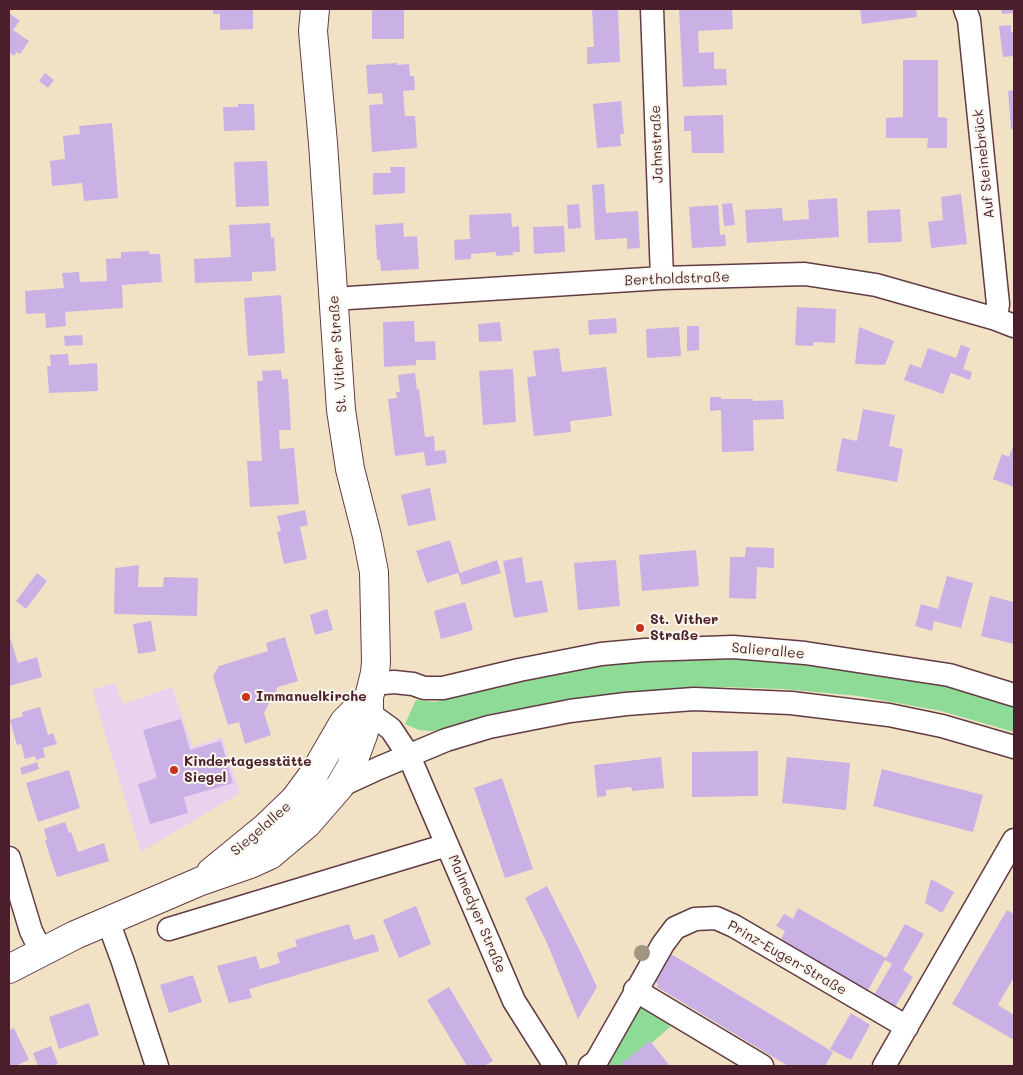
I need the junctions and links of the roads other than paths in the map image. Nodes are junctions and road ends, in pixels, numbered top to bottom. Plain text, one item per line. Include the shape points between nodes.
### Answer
1 (315, 9) edge
2 (652, 9) edge
3 (965, 9) edge
4 (662, 278) junction
5 (334, 300) junction
6 (1005, 322) edge
7 (1014, 695) edge
8 (370, 698) junction
9 (1014, 747) edge
10 (409, 756) junction
11 (340, 786) junction
12 (1014, 840) edge
13 (447, 845) junction
14 (9, 858) edge
15 (201, 881) junction
16 (108, 921) junction
17 (169, 930) dead end
18 (41, 951) junction
19 (9, 968) edge
20 (635, 990) junction
21 (907, 1027) junction
22 (157, 1066) edge
23 (555, 1066) edge
24 (590, 1066) edge
25 (762, 1066) edge
26 (884, 1066) edge

1 - 5 main road, St. Vither Straße via 313,31
2 - 4 street, Jahnstraße
3 - 6 street, Auf Steinebrück via 969,20 998,304
4 - 5 street, Bertholdstraße
4 - 6 street, Bertholdstraße via 805,274 876,285
5 - 8 main road, St. Vither Straße via 341,410 350,469 374,572 376,662
7 - 8 street, Salierallee via 949,675 805,653 733,647 601,654 443,688 394,682
8 - 10 street
8 - 11 main road, Siegelallee via 363,735
8 - 15 main road, Siegelallee via 344,722 295,799
9 - 10 street via 942,726 881,713 792,703 694,699 570,711 489,727
10 - 11 street
10 - 13 street, Malmedyer Straße
11 - 15 main road, Siegelallee via 307,824 270,855
12 - 21 street
13 - 17 street
13 - 23 street, Malmedyer Straße via 514,1001
14 - 18 street via 31,931
15 - 16 main road, Siegelallee
16 - 18 main road, Siegelallee
16 - 22 street
18 - 19 main road, Siegelallee
20 - 21 street, Prinz-Eugen-Straße via 675,928 696,919 716,918
20 - 24 street, Prinz-Eugen-Straße via 596,1062
20 - 25 street
21 - 26 street

